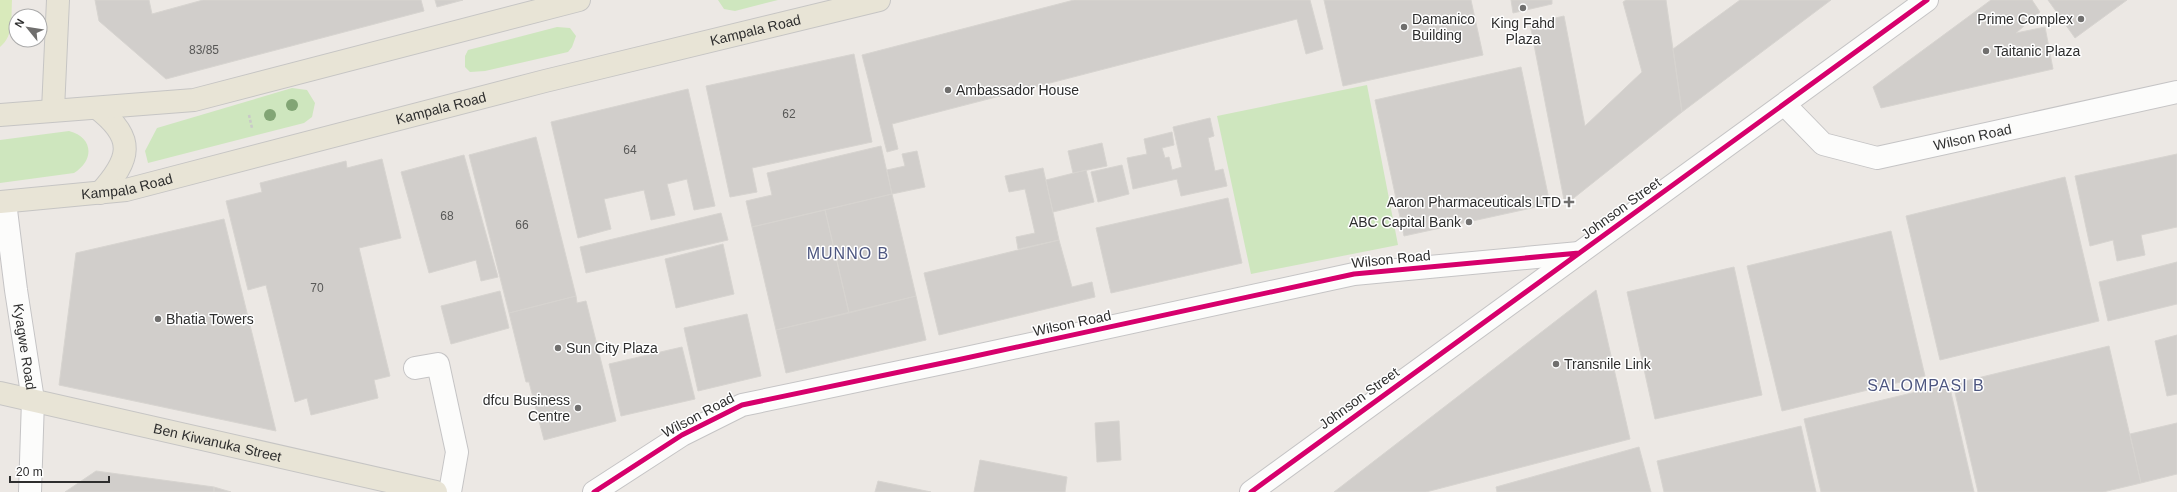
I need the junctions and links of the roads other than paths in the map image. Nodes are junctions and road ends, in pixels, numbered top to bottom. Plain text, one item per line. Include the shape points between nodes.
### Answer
1 (58, 0) edge
2 (579, 0) edge
3 (879, 0) edge
4 (1927, 0) edge
5 (2177, 92) edge
6 (1785, 105) junction
7 (97, 108) junction
8 (53, 110) junction
9 (0, 114) edge
10 (100, 193) junction
11 (2, 202) edge
12 (1579, 253) junction
13 (415, 368) dead end
14 (0, 393) edge
15 (33, 400) junction
16 (30, 492) edge
17 (436, 492) edge
18 (450, 492) edge
19 (594, 492) edge
20 (1251, 492) edge

1 - 8 main road
2 - 7 main road via 194,100
3 - 10 main road, Kampala Road via 545,81 126,190
4 - 6 street, Johnson Street
5 - 6 street, Wilson Road via 1877,158 1822,144
6 - 12 street, Johnson Street
7 - 8 main road
7 - 10 main road via 117,125 124,136 125,154 120,169
8 - 9 main road
10 - 11 main road, Kampala Road
11 - 15 street, Kyagwe Road
12 - 19 street, Wilson Road via 1354,274 742,404 682,435
12 - 20 street, Johnson Street
13 - 18 street via 438,364 457,452
14 - 15 main road, Ben Kiwanuka Street
15 - 16 street, Kyagwe Road
15 - 17 main road, Ben Kiwanuka Street

